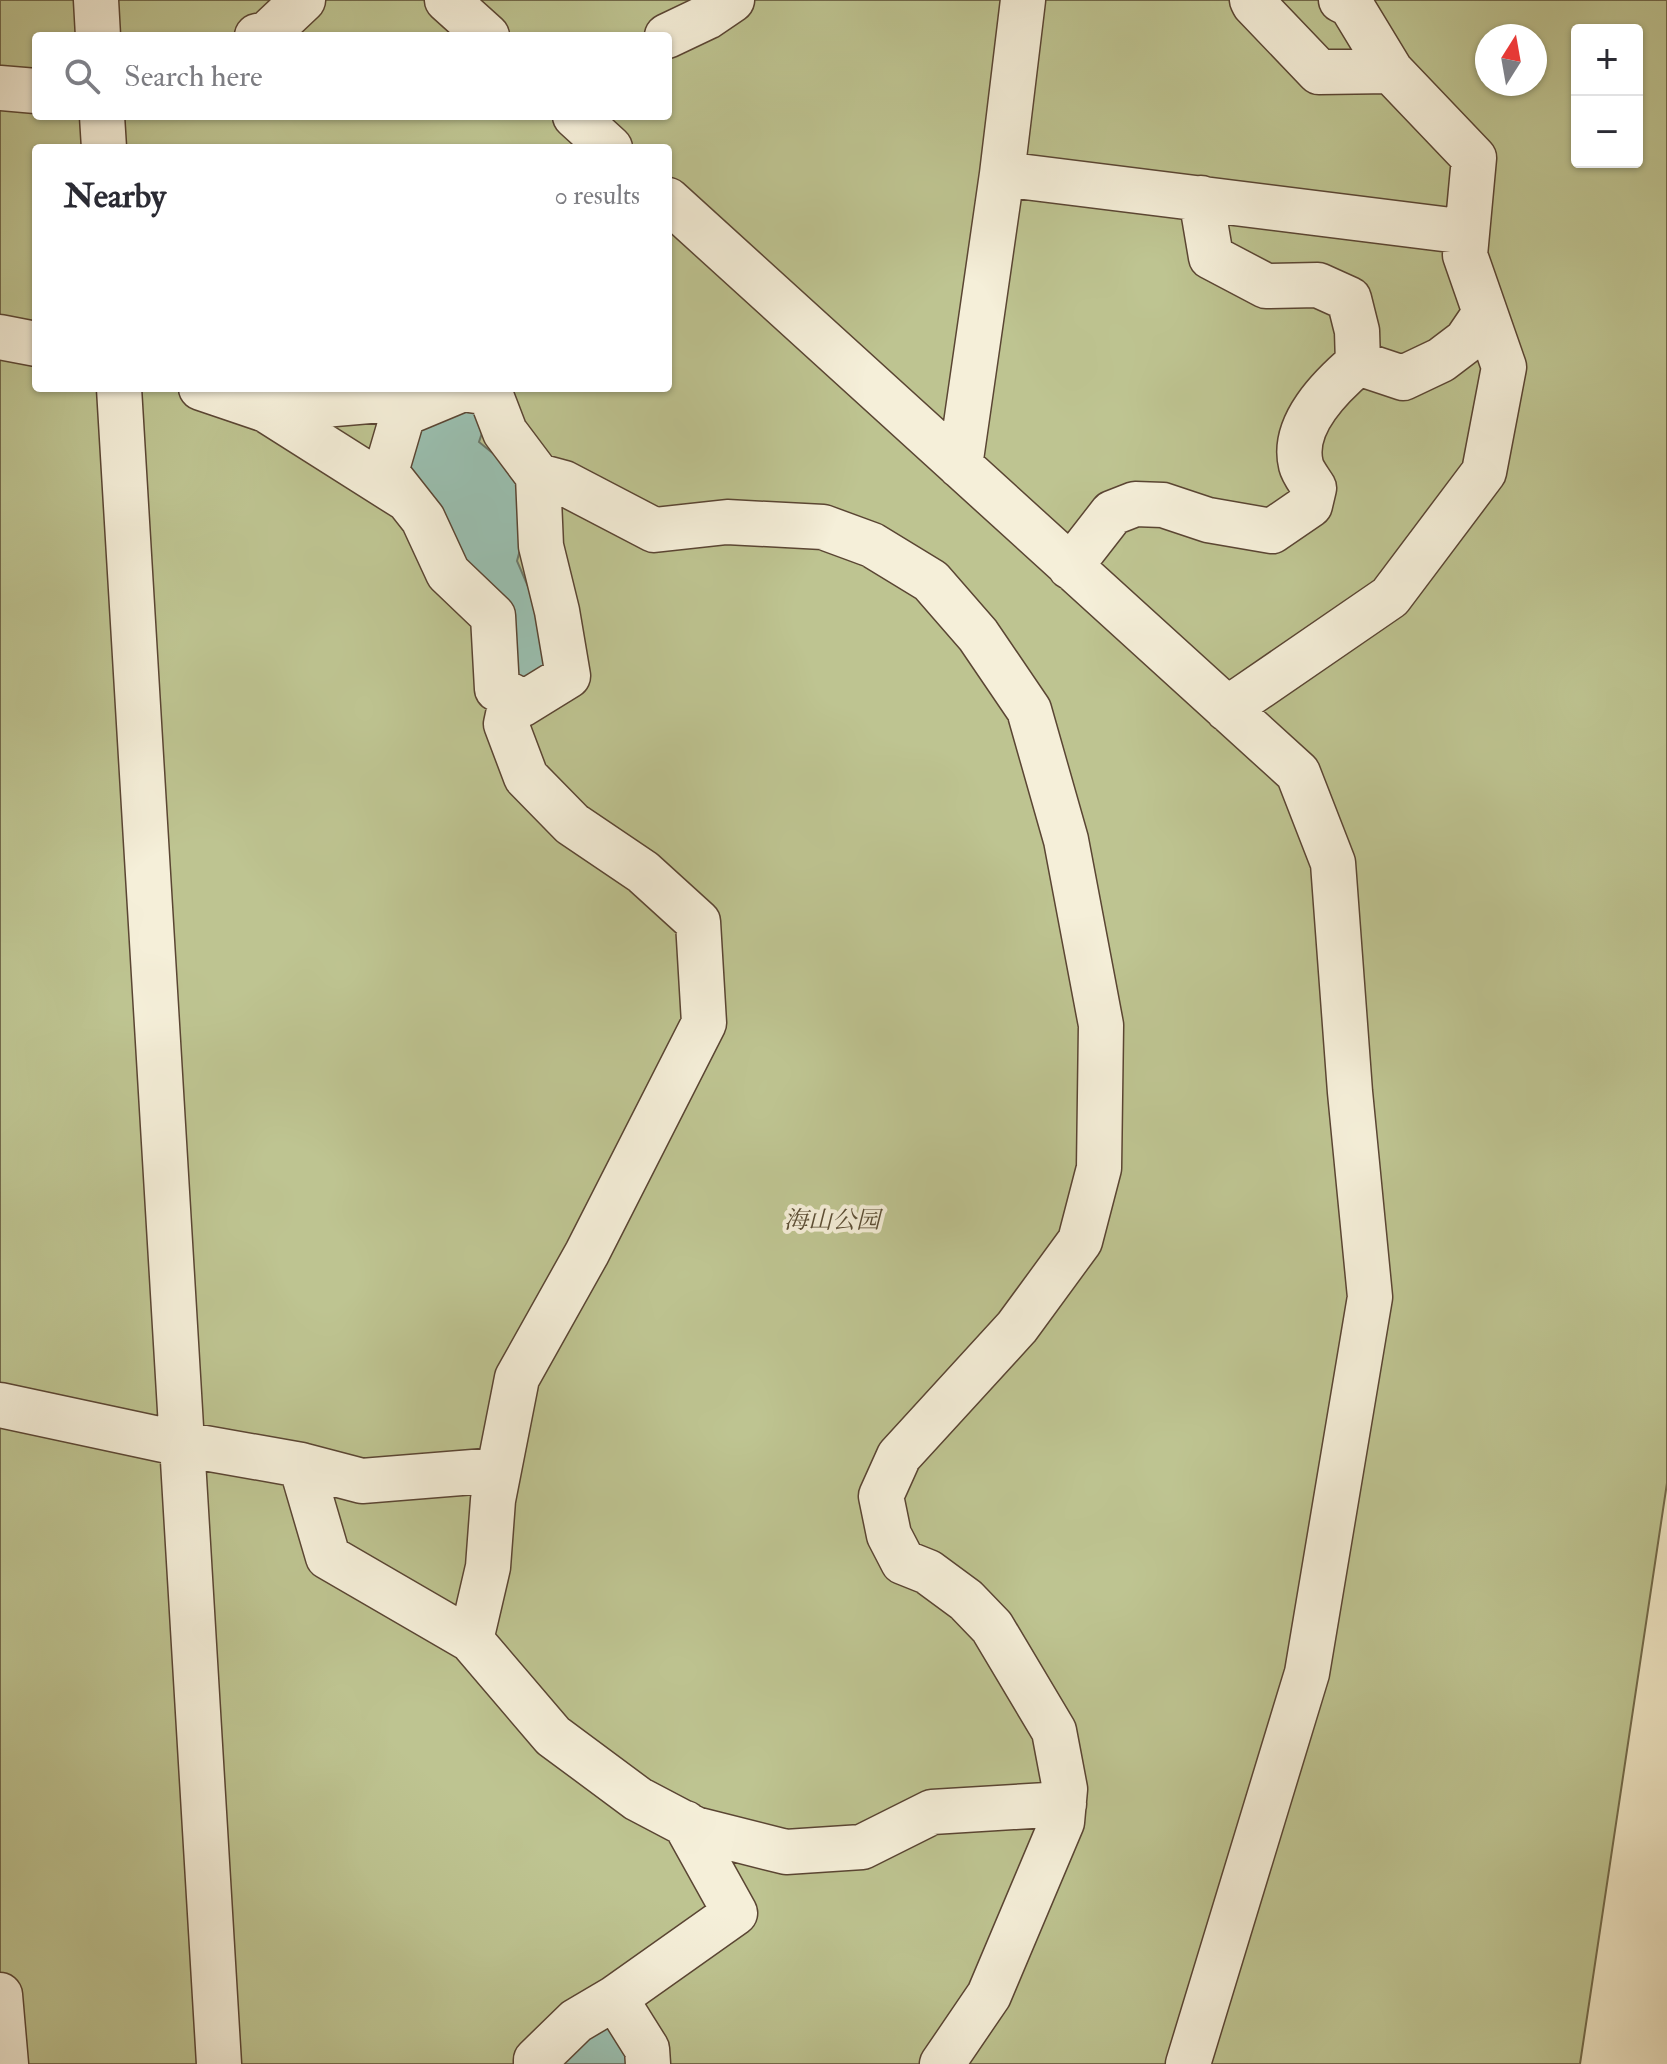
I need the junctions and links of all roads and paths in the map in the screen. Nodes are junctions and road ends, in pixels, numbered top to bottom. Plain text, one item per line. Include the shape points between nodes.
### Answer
1 (96, 0) edge
2 (303, 0) edge
3 (447, 0) edge
4 (732, 0) edge
5 (1023, 0) edge
6 (1252, 0) edge
7 (1341, 0) edge
8 (98, 32) edge
9 (269, 32) edge
10 (483, 32) edge
11 (672, 34) edge
12 (1391, 71) junction
13 (0, 88) edge
14 (32, 91) edge
15 (102, 120) edge
16 (579, 120) edge
17 (104, 144) edge
18 (606, 144) edge
19 (1002, 174) junction
20 (1201, 198) junction
21 (672, 204) edge
22 (1467, 232) junction
23 (1485, 313) junction
24 (0, 337) edge
25 (32, 343) edge
26 (1358, 363) junction
27 (119, 392) edge
28 (213, 392) edge
29 (456, 392) edge
30 (483, 392) edge
31 (419, 407) junction
32 (266, 410) junction
33 (960, 466) junction
34 (538, 476) junction
35 (410, 502) junction
36 (1070, 567) junction
37 (512, 696) junction
38 (1227, 709) junction
39 (0, 1405) edge
40 (182, 1444) junction
41 (301, 1465) junction
42 (498, 1470) junction
43 (471, 1640) junction
44 (1064, 1804) junction
45 (685, 1823) junction
46 (0, 1995) edge
47 (615, 1998) junction
48 (6, 2064) edge
49 (219, 2064) edge
50 (536, 2064) edge
51 (648, 2064) edge
52 (942, 2064) edge
53 (1188, 2064) edge

1 - 8 lane
2 - 9 lane
3 - 10 lane
4 - 11 lane
5 - 19 lane
6 - 12 lane via 1319,72
7 - 12 lane via 1351,5
12 - 22 lane via 1474,158
13 - 14 lane
15 - 17 lane
16 - 18 lane
19 - 20 lane
19 - 33 lane
20 - 22 lane
20 - 26 lane via 1211,257 1266,286 1318,285 1349,299
21 - 33 lane
22 - 23 lane via 1465,255
23 - 26 lane via 1466,341 1403,378
23 - 38 lane via 1504,367 1484,472 1390,597
24 - 25 lane
26 - 36 lane via 1319,400 1302,438 1301,465 1314,488 1310,505 1272,531 1208,520 1163,505 1135,504 1112,513
27 - 40 lane
28 - 32 lane
29 - 31 lane
30 - 34 lane via 490,393 505,432
31 - 32 lane via 392,399
31 - 35 lane via 403,414 386,472
32 - 35 lane
33 - 36 lane
34 - 37 lane via 541,546 568,676 521,705
34 - 44 lane via 564,483 654,530 727,522 823,527 872,545 931,581 978,635 1029,710 1066,840 1101,1025 1099,1168 1080,1241 1017,1327 899,1456 881,1496 889,1535 903,1562 928,1572 966,1600 992,1627 1037,1699 1054,1731
35 - 37 lane via 448,573 493,616 497,689
36 - 38 lane
37 - 42 lane via 506,724 526,777 572,824 643,872 698,922 704,1023 517,1378
38 - 53 lane via 1298,773 1333,863 1370,1297 1307,1673
39 - 40 lane
40 - 41 lane
40 - 49 lane
41 - 42 lane via 362,1481
41 - 43 lane via 328,1557
42 - 43 lane via 488,1567
43 - 45 lane via 553,1736 638,1799
44 - 45 lane via 932,1812 862,1847 786,1852
44 - 52 lane via 1062,1822 989,1995
45 - 47 lane via 735,1913
46 - 48 lane
47 - 50 lane via 576,2021
47 - 51 lane via 647,2049

